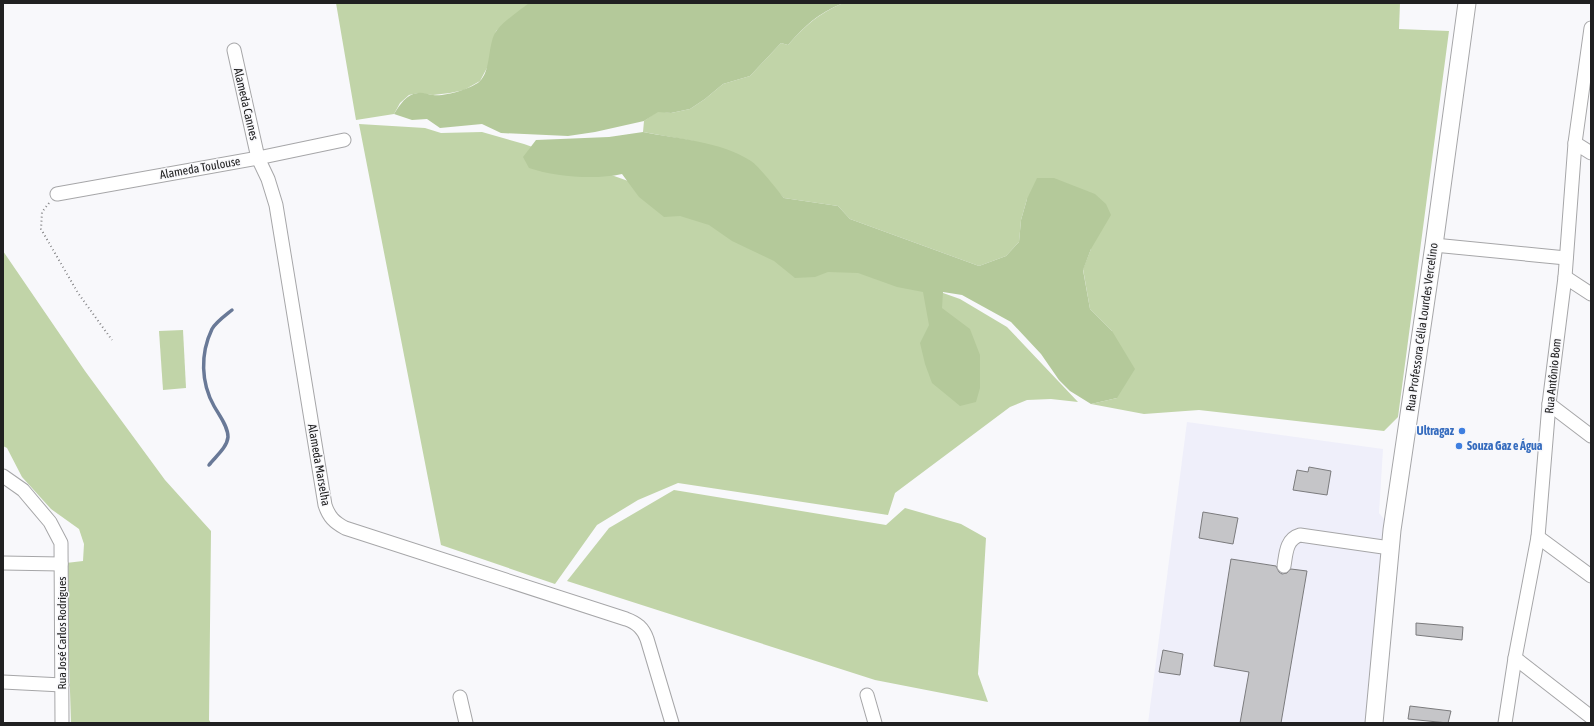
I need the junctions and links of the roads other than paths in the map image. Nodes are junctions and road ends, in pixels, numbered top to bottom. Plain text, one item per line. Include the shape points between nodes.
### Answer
1 (1467, 3) edge
2 (1591, 28) edge
3 (234, 50) dead end
4 (344, 140) dead end
5 (1575, 143) junction
6 (1591, 153) edge
7 (258, 158) junction
8 (57, 194) road end
9 (1434, 245) junction
10 (1566, 258) junction
11 (1564, 277) junction
12 (1591, 294) edge
13 (1549, 404) junction
14 (1591, 436) edge
15 (3, 476) edge
16 (1538, 537) junction
17 (1390, 548) junction
18 (3, 563) edge
19 (61, 564) junction
20 (1284, 566) dead end
21 (1591, 576) edge
22 (1515, 658) junction
23 (3, 682) edge
24 (62, 686) junction
25 (867, 695) dead end
26 (460, 697) dead end
27 (1591, 717) edge
28 (62, 723) edge
29 (466, 723) edge
30 (672, 723) edge
31 (875, 723) edge
32 (1374, 723) edge
33 (1505, 723) edge

1 - 9 main road, Rua Professora Célia Lourdes Vercelino
2 - 5 street, Rua Antônio Bom
3 - 7 street, Alameda Cannes
4 - 7 street, Alameda Toulouse
5 - 6 street
5 - 10 street, Rua Antônio Bom
7 - 8 street, Alameda Toulouse
7 - 30 street, Alameda Marselha via 276,205 325,505 330,518 345,528 626,619 642,628 648,640
9 - 10 street
9 - 17 main road, Rua Professora Célia Lourdes Vercelino
10 - 11 street, Rua Antônio Bom
11 - 12 street
11 - 13 street, Rua Antônio Bom
13 - 14 street
13 - 16 street, Rua Antônio Bom
15 - 19 street, Rua José Carlos Rodrigues via 23,490 50,522 61,544
16 - 21 street
16 - 22 street, Rua Antônio Bom
17 - 20 street via 1300,535 1288,546
17 - 32 main road, Rua Professora Célia Lourdes Vercelino
18 - 19 street
19 - 24 street, Rua José Carlos Rodrigues
22 - 27 street
22 - 33 street, Rua Antônio Bom
23 - 24 street
24 - 28 street, Rua José Carlos Rodrigues
25 - 31 street
26 - 29 street

